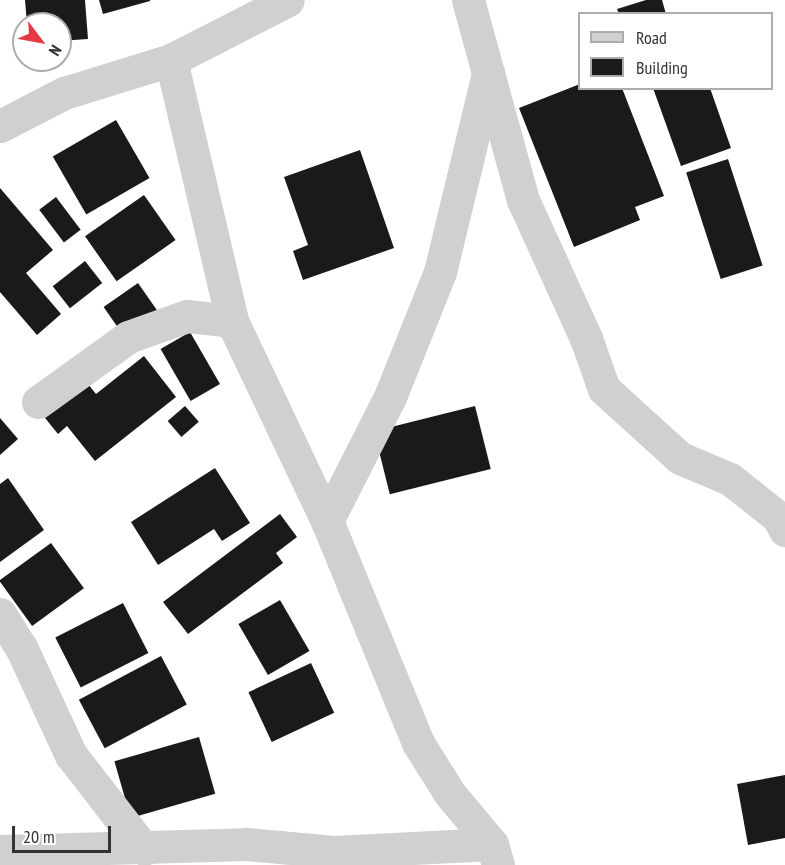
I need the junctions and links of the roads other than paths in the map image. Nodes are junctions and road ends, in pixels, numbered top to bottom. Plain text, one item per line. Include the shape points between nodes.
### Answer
1 (288, 0) edge
2 (468, 0) edge
3 (171, 60) junction
4 (488, 73) junction
5 (0, 126) edge
6 (231, 321) junction
7 (38, 402) dead end
8 (327, 520) junction
9 (785, 530) edge
10 (0, 614) edge
11 (450, 794) junction
12 (425, 848) junction
13 (144, 849) junction
14 (0, 851) edge
15 (495, 854) edge

1 - 3 street
2 - 4 street
3 - 5 street via 64,93
3 - 6 street
4 - 8 street via 440,272 390,397
4 - 9 street via 523,200 586,338 604,389 680,458 730,479 778,517
6 - 7 street via 187,316 128,338
6 - 8 street
8 - 11 street via 418,742
10 - 13 street via 21,647 71,755
11 - 12 street
11 - 15 street
12 - 13 street via 334,852 246,844
12 - 15 street
13 - 14 street

